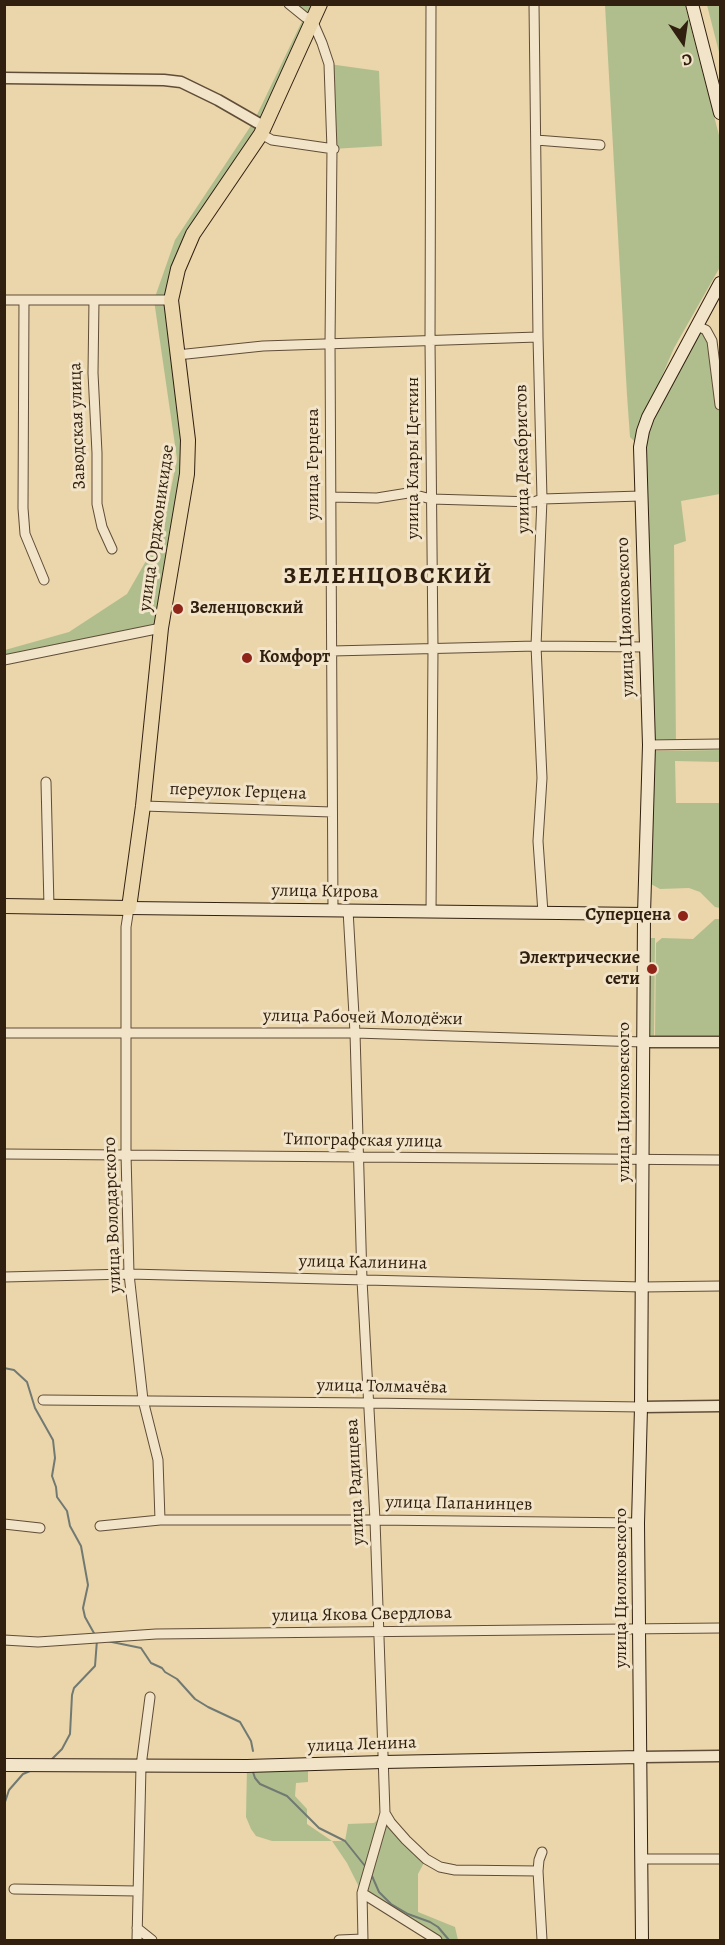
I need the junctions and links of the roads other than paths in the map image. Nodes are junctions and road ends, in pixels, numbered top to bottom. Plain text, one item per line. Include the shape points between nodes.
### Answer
1 (289, 4) edge
2 (320, 4) edge
3 (431, 4) edge
4 (534, 4) edge
5 (692, 4) edge
6 (312, 20) junction
7 (4, 78) edge
8 (720, 113) edge
9 (263, 130) junction
10 (536, 140) junction
11 (600, 145) dead end
12 (333, 149) junction
13 (720, 283) edge
14 (4, 300) edge
15 (24, 300) junction
16 (94, 300) junction
17 (171, 300) junction
18 (698, 326) junction
19 (538, 337) junction
20 (430, 341) junction
21 (330, 343) junction
22 (177, 355) junction
23 (720, 405) edge
24 (640, 496) junction
25 (331, 497) junction
26 (431, 499) junction
27 (542, 499) junction
28 (112, 549) dead end
29 (44, 580) dead end
30 (162, 628) junction
31 (536, 646) junction
32 (645, 647) junction
33 (432, 649) junction
34 (332, 651) junction
35 (4, 660) edge
36 (720, 744) edge
37 (649, 746) junction
38 (46, 782) dead end
39 (143, 806) junction
40 (332, 812) junction
41 (4, 906) edge
42 (50, 907) junction
43 (129, 908) junction
44 (333, 910) junction
45 (348, 910) junction
46 (431, 912) junction
47 (543, 913) junction
48 (644, 914) junction
49 (126, 1031) junction
50 (4, 1033) edge
51 (355, 1033) junction
52 (644, 1042) junction
53 (720, 1042) edge
54 (4, 1154) edge
55 (126, 1154) junction
56 (357, 1157) junction
57 (643, 1160) junction
58 (720, 1160) edge
59 (129, 1274) junction
60 (4, 1277) edge
61 (362, 1280) junction
62 (720, 1286) edge
63 (642, 1287) junction
64 (44, 1400) dead end
65 (143, 1400) junction
66 (369, 1402) junction
67 (720, 1406) edge
68 (641, 1407) junction
69 (160, 1520) junction
70 (375, 1520) junction
71 (638, 1523) junction
72 (4, 1524) edge
73 (100, 1526) dead end
74 (40, 1528) dead end
75 (639, 1628) junction
76 (720, 1628) edge
77 (380, 1631) junction
78 (4, 1640) edge
79 (150, 1697) dead end
80 (720, 1756) edge
81 (641, 1757) junction
82 (383, 1762) junction
83 (4, 1765) edge
84 (141, 1766) junction
85 (385, 1813) junction
86 (542, 1852) dead end
87 (720, 1859) edge
88 (642, 1860) junction
89 (538, 1870) junction
90 (14, 1889) dead end
91 (137, 1891) junction
92 (362, 1893) junction
93 (137, 1928) junction
94 (363, 1940) edge
95 (137, 1941) edge
96 (152, 1941) edge
97 (339, 1941) edge
98 (437, 1941) edge
99 (542, 1941) edge
100 (642, 1941) edge

1 - 6 street
2 - 6 main road, улица Орджоникидзе
3 - 20 street, улица Клары Цеткин
4 - 10 street, улица Декабристов
5 - 8 main road
6 - 9 main road, улица Орджоникидзе
6 - 12 street, улица Герцена via 329,64
7 - 9 street via 181,82
9 - 12 street via 272,140
9 - 17 main road, улица Орджоникидзе via 193,234 178,269
10 - 11 street
10 - 19 street, улица Декабристов
12 - 21 street, улица Герцена
13 - 18 main road, улица Циолковского
14 - 15 street
15 - 16 street
15 - 29 street via 23,508 25,534
16 - 17 street
16 - 28 street, Заводская улица via 97,504
17 - 22 main road, улица Орджоникидзе
18 - 23 street via 706,330 712,341
18 - 24 main road, улица Циолковского via 643,431
19 - 20 street
19 - 27 street, улица Декабристов
20 - 21 street
20 - 26 street, улица Клары Цеткин
21 - 22 street
21 - 25 street, улица Герцена
22 - 30 main road, улица Орджоникидзе via 188,440 187,474
24 - 27 street
24 - 32 main road, улица Циолковского
25 - 26 street via 377,498 408,493
25 - 34 street, улица Герцена
26 - 27 street
26 - 33 street, улица Клары Цеткин
27 - 31 street, улица Декабристов
30 - 35 street, улица Орджоникидзе
30 - 39 main road, улица Орджоникидзе
31 - 32 street
31 - 33 street
31 - 47 street, улица Декабристов via 542,777 538,841
32 - 37 main road, улица Циолковского
33 - 34 street
33 - 46 street, улица Клары Цеткин
34 - 40 street, улица Герцена
36 - 37 street
37 - 48 main road, улица Циолковского
38 - 42 street
39 - 40 street, переулок Герцена
39 - 43 main road, улица Орджоникидзе
40 - 44 street, улица Герцена
41 - 42 main road, улица Кирова
42 - 43 main road, улица Кирова
43 - 44 main road, улица Кирова
43 - 49 street, улица Володарского
44 - 45 main road, улица Кирова
45 - 46 main road, улица Кирова
45 - 51 street, улица Радищева
46 - 47 main road, улица Кирова
47 - 48 main road, улица Кирова
48 - 52 main road, улица Циолковского
49 - 50 street, улица Рабочей Молодёжи
49 - 51 street, улица Рабочей Молодёжи
49 - 55 street, улица Володарского
51 - 52 street, улица Рабочей Молодёжи
51 - 56 street, улица Радищева
52 - 53 street, улица Рабочей Молодёжи
52 - 57 main road, улица Циолковского
54 - 55 street, Типографская улица
55 - 56 street, Типографская улица
55 - 59 street, улица Володарского
56 - 57 street, Типографская улица
56 - 61 street, улица Радищева
57 - 58 street, Типографская улица
57 - 63 main road, улица Циолковского
59 - 60 street, улица Калинина
59 - 61 street, улица Калинина
59 - 65 street, улица Володарского
61 - 63 street, улица Калинина
61 - 66 street, улица Радищева
62 - 63 street, улица Калинина
63 - 68 main road, улица Циолковского
64 - 65 street, улица Толмачёва
65 - 66 street, улица Толмачёва
65 - 69 street, улица Володарского via 158,1460
66 - 68 street, улица Толмачёва
66 - 70 street, улица Радищева
67 - 68 street, улица Толмачёва
68 - 71 main road, улица Циолковского
69 - 70 street, улица Папанинцев
69 - 73 street, улица Папанинцев
70 - 71 street, улица Папанинцев
70 - 77 street, улица Радищева
71 - 75 main road, улица Циолковского
72 - 74 street
75 - 76 street, улица Якова Свердлова
75 - 77 street, улица Якова Свердлова
75 - 81 main road, улица Циолковского
77 - 78 street, улица Якова Свердлова
77 - 82 street, улица Радищева
79 - 84 street
80 - 81 street, улица Ленина
81 - 82 main road, улица Ленина
81 - 88 main road, улица Циолковского
82 - 84 main road, улица Ленина
82 - 85 street, улица Радищева
83 - 84 main road, улица Ленина
84 - 91 street
85 - 89 street via 406,1840 440,1867
85 - 92 street, улица Радищева
86 - 89 street
87 - 88 street
88 - 100 main road, улица Циолковского
89 - 99 street
90 - 91 street
91 - 93 street
92 - 94 street, улица Радищева
92 - 98 street
93 - 95 street
93 - 96 street
94 - 97 street

